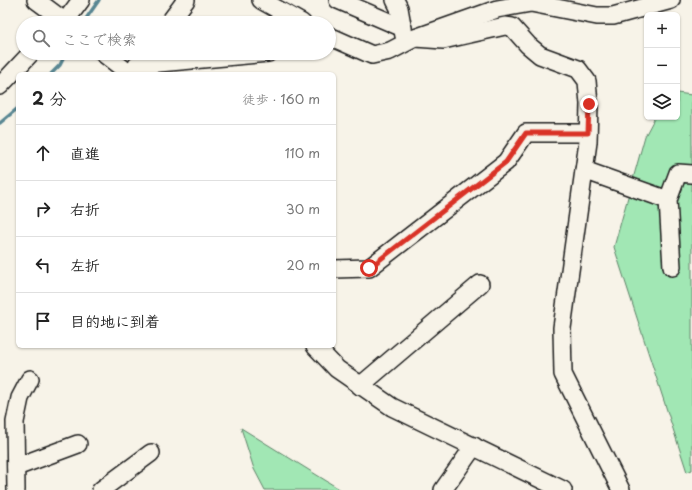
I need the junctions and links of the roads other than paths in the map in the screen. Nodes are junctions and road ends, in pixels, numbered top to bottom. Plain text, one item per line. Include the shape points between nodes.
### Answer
1 (36, 0) edge
2 (81, 0) edge
3 (186, 0) edge
4 (261, 0) edge
5 (338, 0) edge
6 (394, 0) edge
7 (671, 0) edge
8 (530, 2) edge
9 (597, 8) edge
10 (57, 16) edge
11 (69, 16) edge
12 (174, 16) edge
13 (290, 16) edge
14 (408, 36) junction
15 (336, 39) edge
16 (24, 60) edge
17 (120, 60) edge
18 (197, 60) edge
19 (136, 66) edge
20 (0, 86) edge
21 (588, 133) junction
22 (584, 170) junction
23 (692, 174) edge
24 (668, 200) junction
25 (672, 267) dead end
26 (336, 270) edge
27 (480, 284) dead end
28 (317, 348) edge
29 (30, 379) dead end
30 (360, 386) junction
31 (78, 444) dead end
32 (474, 446) junction
33 (150, 453) dead end
34 (16, 467) junction
35 (16, 490) edge
36 (101, 490) edge
37 (443, 490) edge
38 (563, 490) edge
39 (621, 490) edge

1 - 10 street
2 - 11 street
3 - 12 street
4 - 13 street
5 - 14 street
6 - 14 street
7 - 9 street via 613,16
8 - 9 street
8 - 14 street via 497,9
14 - 15 street via 390,51 372,55
14 - 21 street via 443,40 505,26 512,27 540,55 578,68 587,82
16 - 20 street
17 - 19 street
18 - 19 street
21 - 22 street
21 - 26 street via 526,133 506,162 369,268
22 - 24 street
22 - 39 street via 562,328 563,374
23 - 24 street via 678,173
24 - 25 street
27 - 30 street
28 - 30 street via 337,369
29 - 34 street via 20,398 15,422
30 - 32 street via 392,407
31 - 34 street
32 - 37 street
32 - 38 street
33 - 36 street
34 - 35 street

